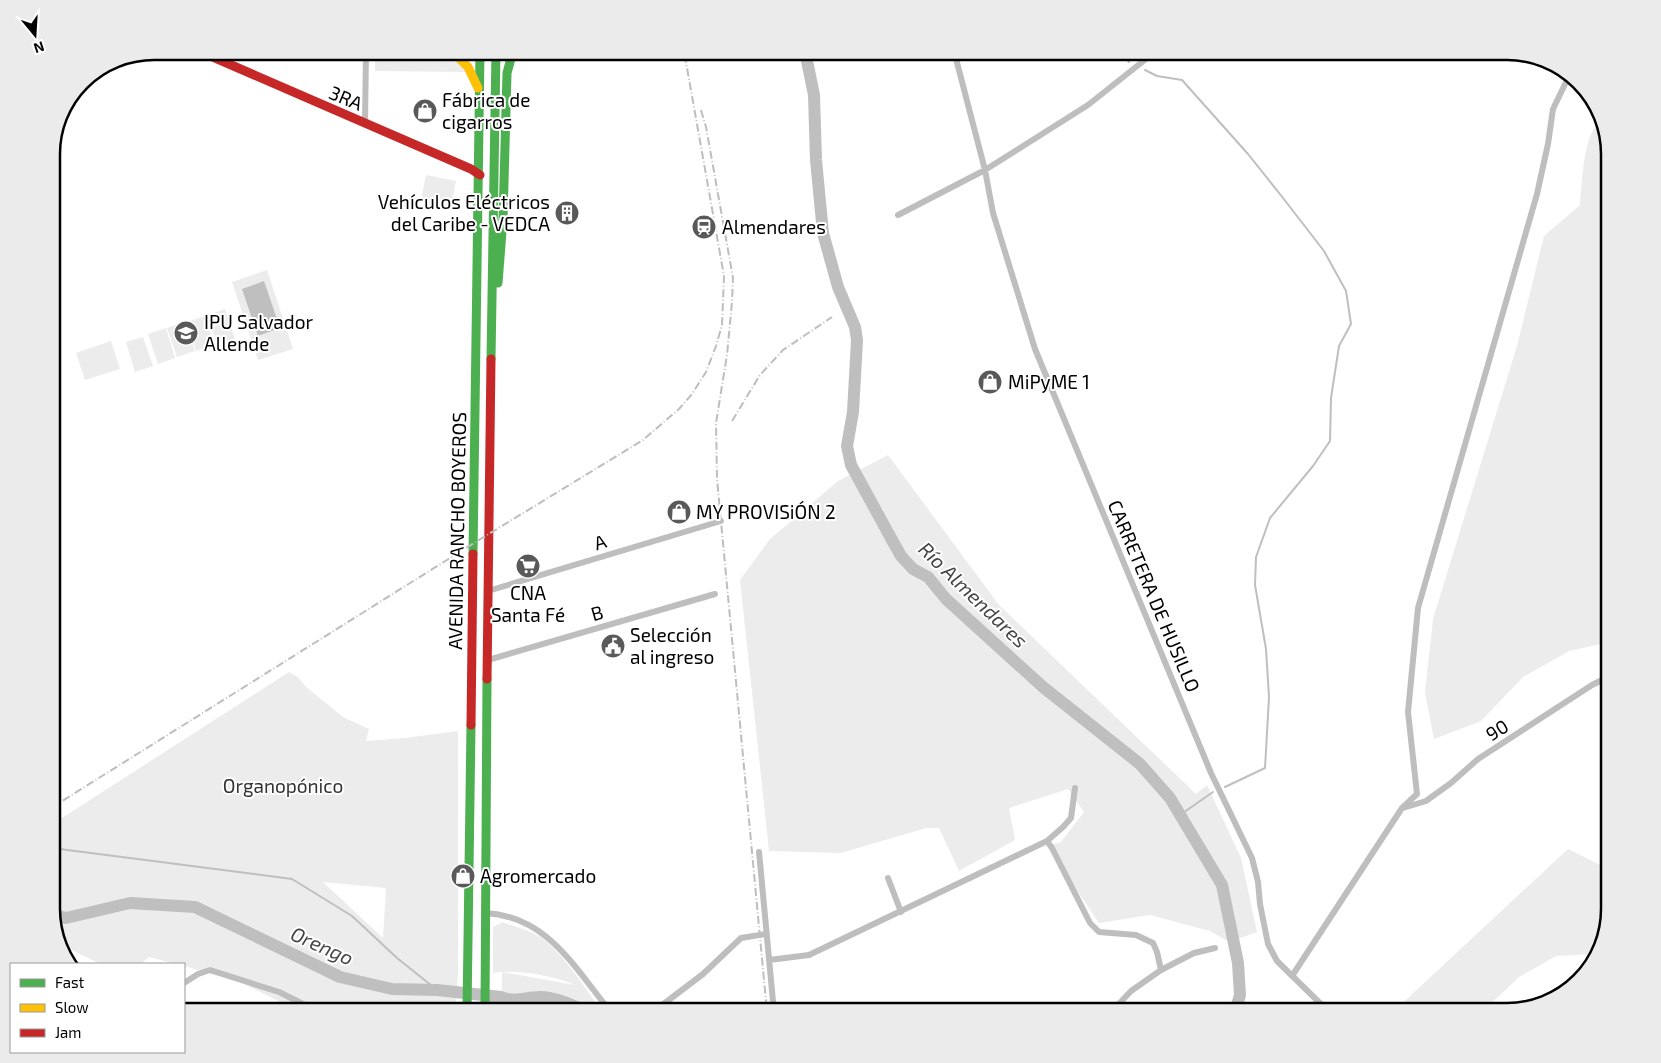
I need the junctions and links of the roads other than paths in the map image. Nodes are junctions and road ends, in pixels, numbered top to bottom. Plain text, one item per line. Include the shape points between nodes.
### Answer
1 (221, 60) edge
2 (366, 60) edge
3 (462, 60) edge
4 (480, 60) edge
5 (496, 60) edge
6 (510, 60) edge
7 (956, 60) edge
8 (1145, 60) edge
9 (1566, 81) edge
10 (479, 91) junction
11 (365, 123) junction
12 (985, 170) junction
13 (480, 174) junction
14 (898, 215) dead end
15 (490, 329) junction
16 (721, 521) dead end
17 (488, 591) junction
18 (715, 594) dead end
19 (488, 660) junction
20 (1601, 680) edge
21 (1075, 788) dead end
22 (1402, 808) junction
23 (1047, 841) junction
24 (760, 852) dead end
25 (888, 878) dead end
26 (900, 912) junction
27 (485, 913) junction
28 (766, 934) junction
29 (1215, 948) dead end
30 (769, 960) junction
31 (1161, 970) junction
32 (1292, 976) junction
33 (185, 982) edge
34 (301, 1003) edge
35 (468, 1003) edge
36 (485, 1003) edge
37 (604, 1003) edge
38 (665, 1003) edge
39 (773, 1003) edge
40 (1120, 1003) edge
41 (1320, 1003) edge

1 - 11 main road, 3RA
2 - 11 street
3 - 10 main road via 471,71
4 - 10 main road, AVENIDA RANCHO BOYEROS
5 - 15 main road, AVENIDA RANCHO BOYEROS
6 - 15 main road via 506,73 502,240
7 - 12 street, CARRETERA DE HUSILLO
8 - 12 street via 1088,105
9 - 22 street via 1553,109 1537,194 1418,608 1408,712 1417,794
10 - 13 main road, AVENIDA RANCHO BOYEROS
11 - 13 main road, 3RA
12 - 14 street
12 - 32 street, CARRETERA DE HUSILLO via 994,213 1036,349 1211,773 1252,858 1268,944 1277,961
13 - 35 main road, AVENIDA RANCHO BOYEROS
15 - 17 main road, AVENIDA RANCHO BOYEROS
16 - 17 street, A
17 - 19 main road, AVENIDA RANCHO BOYEROS
18 - 19 street, B
19 - 27 main road, AVENIDA RANCHO BOYEROS
20 - 22 street, 90 via 1478,759 1426,801
21 - 23 street via 1071,818
22 - 32 street
23 - 26 street
23 - 31 street via 1090,923 1099,932 1136,935 1153,943
24 - 28 street
25 - 26 street
26 - 30 street via 809,955
27 - 36 main road, AVENIDA RANCHO BOYEROS
27 - 37 street via 498,914 539,930 557,944
28 - 30 street
28 - 38 street via 741,938 703,974
29 - 31 street via 1194,953
30 - 39 street
31 - 40 street
32 - 41 street, CARRETERA DE HUSILLO
33 - 34 street via 210,970 279,992

